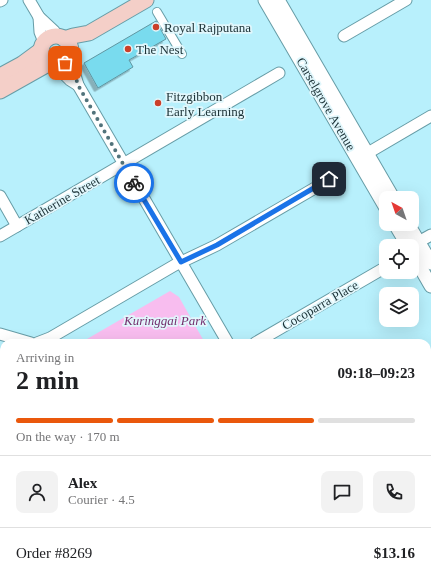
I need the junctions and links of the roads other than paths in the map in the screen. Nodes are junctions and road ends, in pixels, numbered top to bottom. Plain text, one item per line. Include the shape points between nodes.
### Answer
1 (29, 0) edge
2 (146, 0) edge
3 (265, 0) edge
4 (278, 0) edge
5 (406, 0) edge
6 (157, 12) dead end
7 (344, 36) dead end
8 (56, 51) junction
9 (182, 54) dead end
10 (280, 74) dead end
11 (0, 76) edge
12 (0, 91) edge
13 (431, 116) edge
14 (362, 156) junction
15 (123, 164) junction
16 (339, 174) dead end
17 (388, 191) edge
18 (379, 193) edge
19 (0, 196) edge
20 (17, 226) junction
21 (400, 231) edge
22 (431, 235) edge
23 (0, 236) edge
24 (407, 239) edge
25 (419, 243) edge
26 (419, 252) edge
27 (419, 260) edge
28 (181, 262) junction
29 (431, 263) edge
30 (379, 271) edge
31 (431, 286) edge
32 (0, 334) edge
33 (17, 339) edge
34 (47, 339) edge
35 (226, 339) edge
36 (262, 339) edge

1 - 8 street via 38,17 54,31
2 - 8 main road via 89,34 76,48
3 - 14 street, Carselgrove Avenue
4 - 14 street, Carselgrove Avenue
5 - 7 street
6 - 9 street
8 - 11 main road
8 - 12 main road
8 - 15 street via 74,72 78,85
10 - 15 street, Katherine Street
13 - 14 street
14 - 17 street, Carselgrove Avenue
14 - 18 street, Carselgrove Avenue
15 - 20 street, Katherine Street
15 - 28 street
16 - 28 street via 217,245
19 - 20 street
20 - 23 street, Katherine Street
21 - 24 street
22 - 25 street
26 - 29 street
27 - 31 street
28 - 34 street
28 - 35 street
30 - 36 street, Cocoparra Place
32 - 33 street

